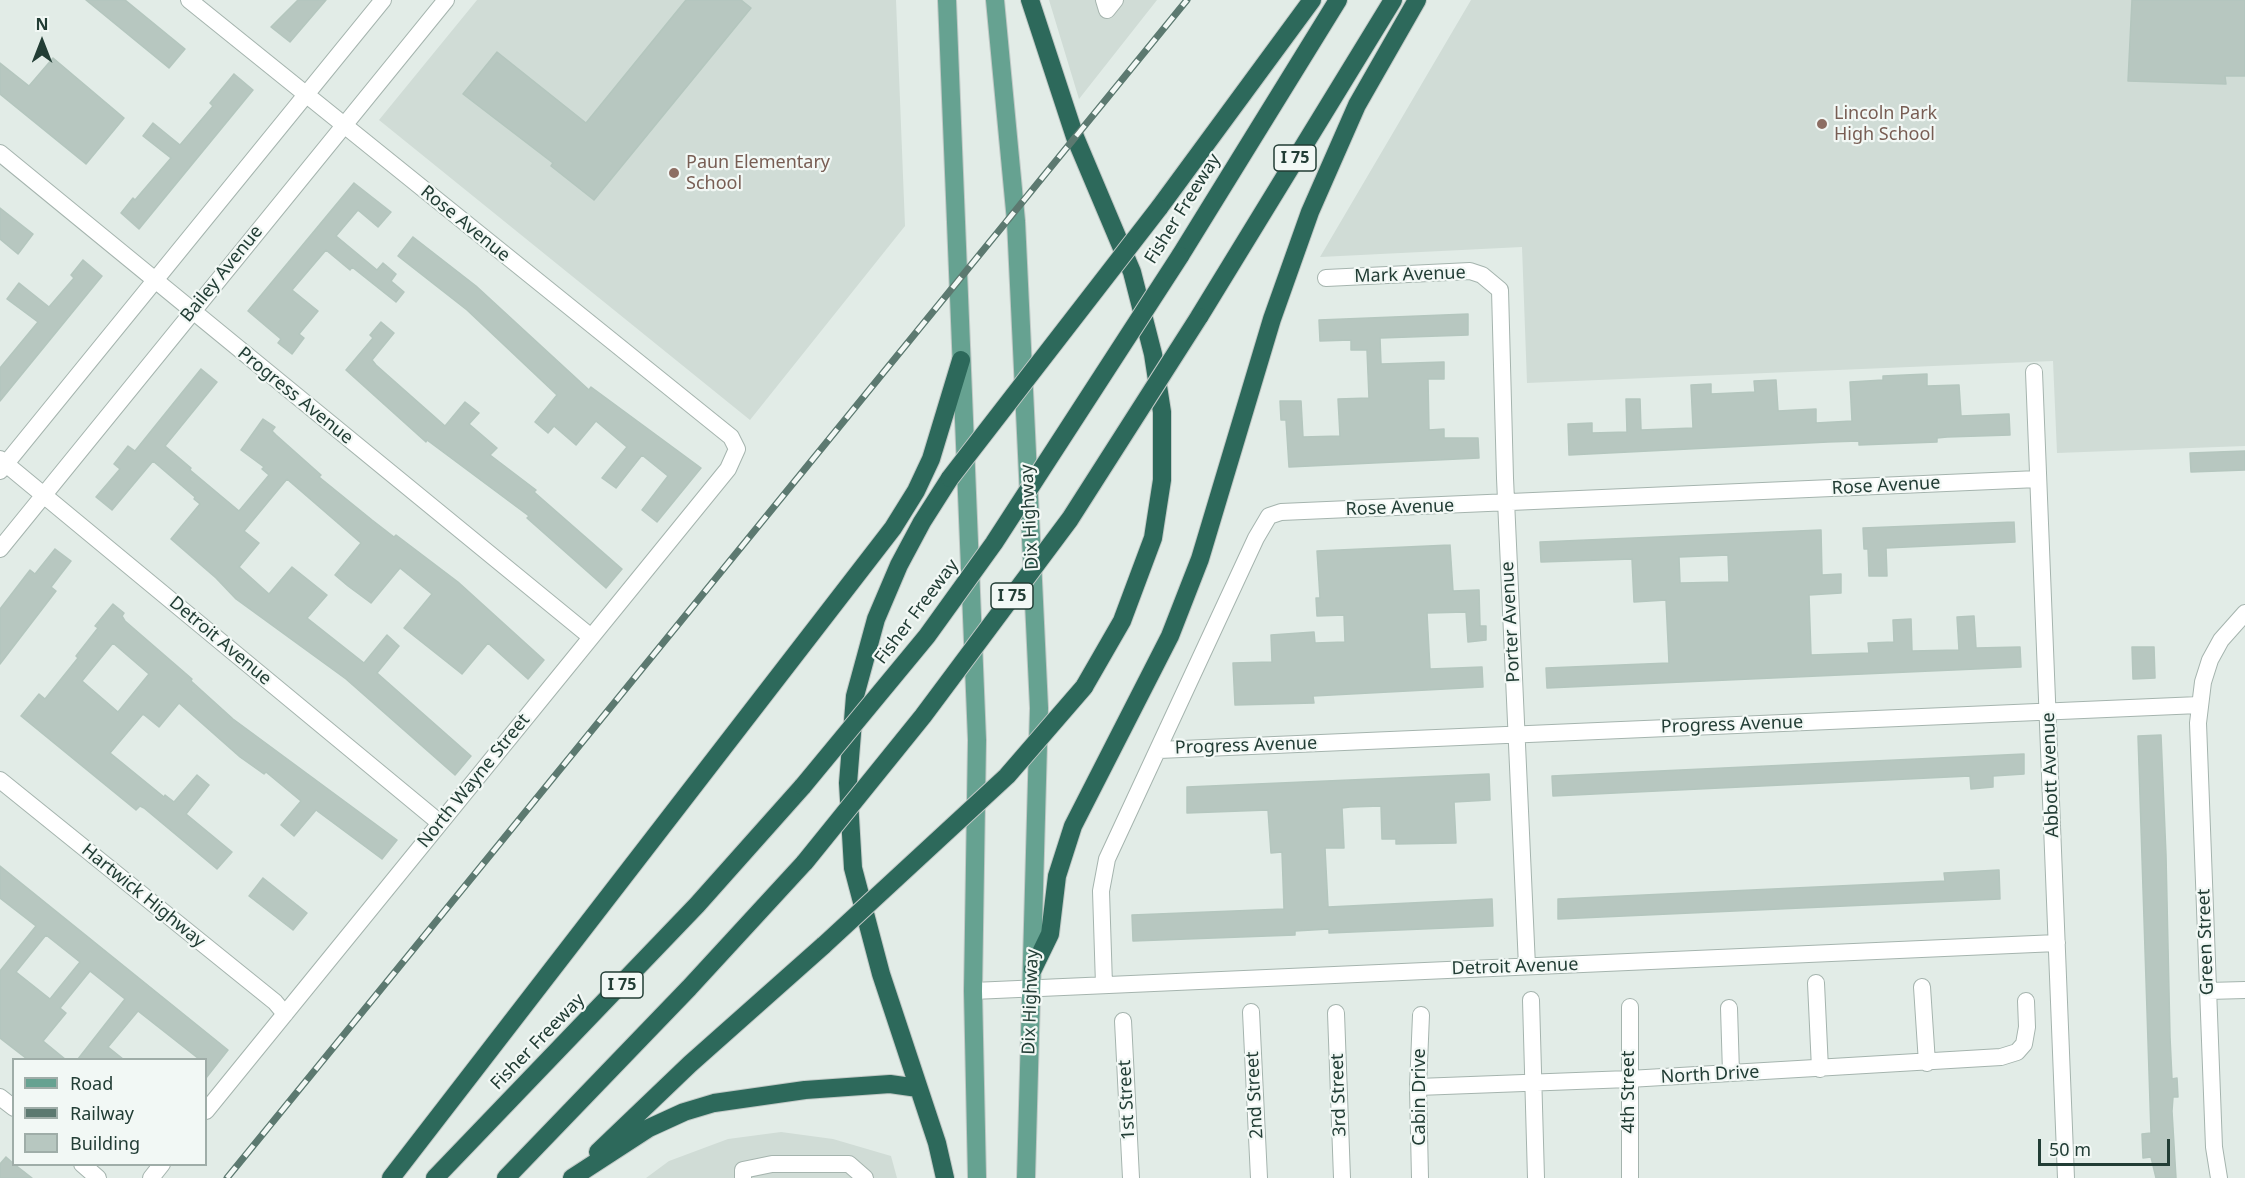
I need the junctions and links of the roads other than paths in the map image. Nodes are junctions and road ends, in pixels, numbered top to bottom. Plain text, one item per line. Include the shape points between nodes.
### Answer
1 (189, 0) edge
2 (383, 0) edge
3 (446, 0) edge
4 (947, 0) edge
5 (995, 0) edge
6 (1030, 0) edge
7 (1104, 0) edge
8 (1115, 0) edge
9 (1312, 0) edge
10 (1338, 0) edge
11 (1393, 0) edge
12 (1417, 0) edge
13 (306, 95) junction
14 (344, 125) junction
15 (0, 153) edge
16 (1326, 278) dead end
17 (154, 281) junction
18 (1491, 281) joint
19 (192, 311) junction
20 (961, 360) junction
21 (2034, 372) dead end
22 (737, 449) joint
23 (2, 465) edge
24 (2038, 479) junction
25 (43, 495) junction
26 (1506, 503) junction
27 (0, 549) edge
28 (2245, 613) edge
29 (591, 637) junction
30 (2199, 705) junction
31 (2048, 711) junction
32 (1516, 734) junction
33 (1159, 750) junction
34 (0, 780) edge
35 (440, 823) junction
36 (2057, 943) junction
37 (1527, 966) junction
38 (1033, 969) junction
39 (1816, 983) dead end
40 (1104, 985) junction
41 (1922, 987) dead end
42 (1032, 988) junction
43 (2245, 990) edge
44 (973, 991) junction
45 (2208, 991) junction
46 (1531, 1000) dead end
47 (2026, 1001) dead end
48 (1630, 1006) dead end
49 (1729, 1008) dead end
50 (1251, 1012) dead end
51 (1336, 1013) dead end
52 (285, 1014) junction
53 (1421, 1015) dead end
54 (1123, 1021) dead end
55 (1927, 1063) junction
56 (1820, 1069) junction
57 (1731, 1073) junction
58 (1629, 1079) junction
59 (1533, 1082) junction
60 (1418, 1087) junction
61 (918, 1088) junction
62 (0, 1096) edge
63 (12, 1106) edge
64 (207, 1110) edge
65 (84, 1166) edge
66 (160, 1166) edge
67 (743, 1174) edge
68 (98, 1178) edge
69 (151, 1178) edge
70 (391, 1178) edge
71 (435, 1178) edge
72 (506, 1178) edge
73 (571, 1178) edge
74 (866, 1178) edge
75 (945, 1178) edge
76 (977, 1178) edge
77 (1026, 1178) edge
78 (1131, 1178) edge
79 (1259, 1178) edge
80 (1342, 1178) edge
81 (1420, 1178) edge
82 (1536, 1178) edge
83 (1630, 1178) edge
84 (2066, 1178) edge
85 (2219, 1178) edge

1 - 13 street, Rose Avenue
2 - 13 street
3 - 14 street, Bailey Avenue
4 - 20 main road
5 - 38 main road, Dix Highway via 1016,221 1037,662
6 - 73 highway, bridge via 1068,119 1132,272 1153,354 1162,412 1162,480 1153,538 1122,621 1084,687 1007,776 690,1064
7 - 8 street via 1107,10
9 - 61 highway, bridge via 1160,208 950,477 899,565 876,619 855,696 848,783 854,868 881,974
10 - 71 highway, Fisher Freeway / I 75, bridge via 1180,256 994,543 927,636 803,786 690,913
11 - 72 highway, I 75, bridge via 1070,519 923,717 806,861
12 - 38 highway via 1357,105 1310,212 1272,319 1200,559 1170,636 1073,826 1056,876 1050,934
13 - 14 street, Rose Avenue
13 - 17 street
14 - 19 street, Bailey Avenue
14 - 22 street, Rose Avenue via 731,437
15 - 17 street, Progress Avenue
16 - 18 street, Mark Avenue via 1470,271
17 - 19 street, Progress Avenue
17 - 23 street
18 - 26 street, Porter Avenue via 1500,290 1501,302
19 - 25 street, Bailey Avenue
19 - 29 street, Progress Avenue
20 - 44 main road via 977,740
20 - 70 highway via 931,459 893,528
21 - 24 street, Abbott Avenue
22 - 29 street, North Wayne Street via 728,469
23 - 25 street, Detroit Avenue
24 - 26 street, Rose Avenue
24 - 31 street, Abbott Avenue
25 - 27 street, Bailey Avenue
25 - 35 street, Detroit Avenue
26 - 32 street, Porter Avenue
26 - 33 street, Rose Avenue via 1281,512 1269,516
28 - 30 street via 2221,640 2210,660
29 - 35 street, North Wayne Street
30 - 31 street, Progress Avenue
30 - 45 street, Green Street
31 - 32 street, Progress Avenue
31 - 36 street, Abbott Avenue
32 - 33 street, Progress Avenue
32 - 37 street, Porter Avenue
33 - 40 street, Rose Avenue via 1102,873
34 - 52 street, Hartwick Highway
35 - 52 street, North Wayne Street
36 - 37 street, Detroit Avenue
36 - 84 street, Abbott Avenue
37 - 40 street, Detroit Avenue
38 - 42 main road, Dix Highway
39 - 56 street
40 - 42 street, Detroit Avenue
41 - 55 street
42 - 44 street, Detroit Avenue
42 - 77 main road, Dix Highway
43 - 45 street
44 - 76 main road
45 - 85 street, Green Street via 2214,1148
46 - 59 street
47 - 55 street, North Drive via 2024,1044 2017,1052 2001,1057
48 - 58 street, 4th Street
49 - 57 street
50 - 79 street, 2nd Street
51 - 80 street, 3rd Street
52 - 64 street, North Wayne Street
53 - 60 street, Cabin Drive
54 - 78 street, 1st Street
55 - 56 street, North Drive
56 - 57 street, North Drive
57 - 58 street, North Drive
58 - 59 street, North Drive
58 - 83 street, 4th Street
59 - 60 street, North Drive
59 - 82 street
60 - 81 street, Cabin Drive
61 - 73 highway via 890,1084 805,1090 714,1103 650,1128
61 - 75 highway
62 - 63 street
65 - 68 street
66 - 69 street
67 - 74 street via 772,1164 849,1164

